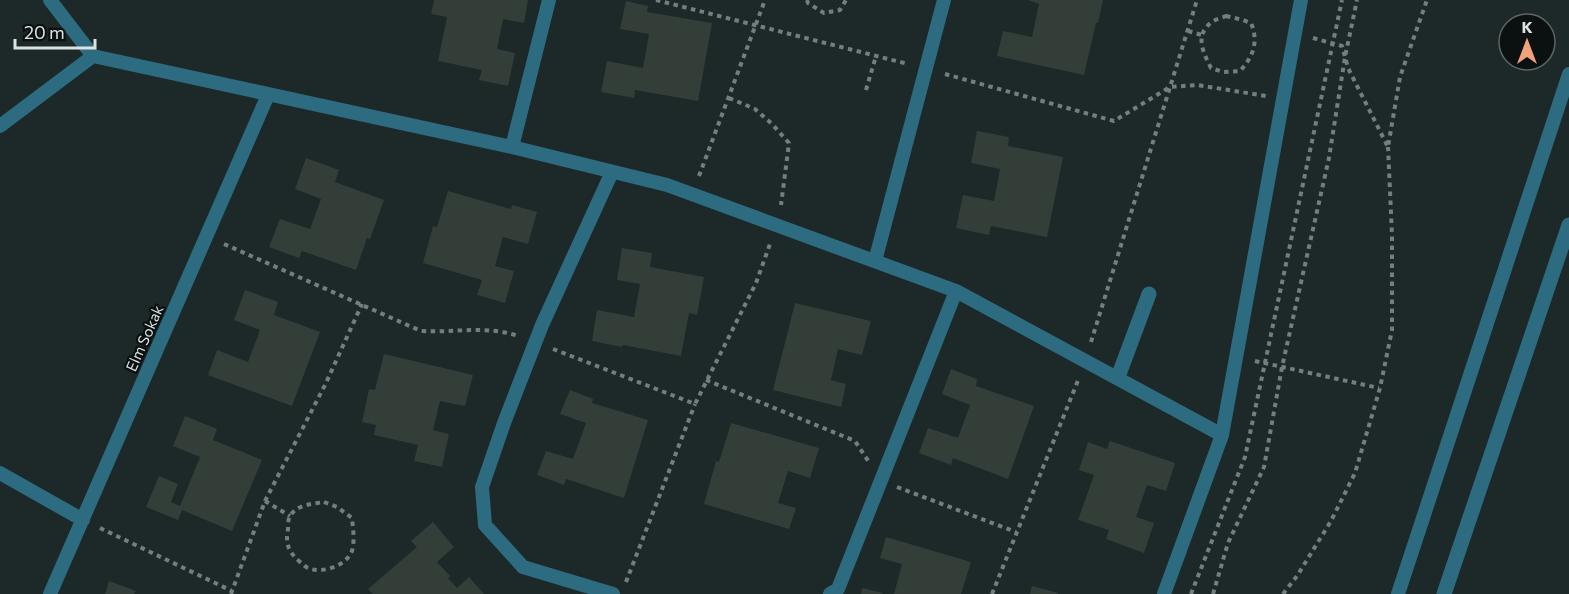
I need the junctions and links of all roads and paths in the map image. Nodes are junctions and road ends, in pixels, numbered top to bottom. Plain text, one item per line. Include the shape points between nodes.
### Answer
1 (50, 0) edge
2 (549, 0) edge
3 (656, 0) edge
4 (765, 0) edge
5 (807, 0) edge
6 (846, 0) edge
7 (944, 0) edge
8 (1197, 0) edge
9 (1301, 0) edge
10 (1342, 0) edge
11 (1357, 0) edge
12 (1427, 0) edge
13 (757, 26) junction
14 (1188, 31) junction
15 (1295, 33) junction
16 (1202, 34) junction
17 (1333, 43) junction
18 (93, 56) junction
19 (876, 56) junction
20 (1345, 57) junction
21 (926, 69) junction
22 (1569, 74) edge
23 (1170, 87) junction
24 (866, 90) dead end
25 (268, 95) junction
26 (1283, 98) junction
27 (0, 126) edge
28 (512, 147) junction
29 (1388, 147) junction
30 (612, 172) junction
31 (692, 194) junction
32 (1569, 225) edge
33 (874, 261) junction
34 (956, 291) junction
35 (1149, 294) dead end
36 (362, 304) dead end
37 (1236, 356) junction
38 (1086, 360) junction
39 (1265, 363) junction
40 (1282, 367) junction
41 (1118, 377) junction
42 (706, 380) dead end
43 (1380, 388) junction
44 (695, 404) dead end
45 (1222, 435) junction
46 (0, 474) edge
47 (881, 481) junction
48 (265, 501) junction
49 (290, 516) junction
50 (83, 520) junction
51 (1016, 532) junction
52 (626, 583) dead end
53 (231, 592) edge
54 (50, 594) edge
55 (613, 594) edge
56 (830, 594) edge
57 (992, 594) edge
58 (1164, 594) edge
59 (1191, 594) edge
60 (1213, 594) edge
61 (1283, 594) edge
62 (1398, 594) edge
63 (1444, 594) edge

1 - 18 lane
2 - 28 lane
3 - 13 path
4 - 13 path
5 - 6 path via 824,13 840,10
7 - 21 lane
8 - 14 path
9 - 15 lane
10 - 17 path
11 - 20 path
12 - 29 path via 1400,77
13 - 19 path
13 - 31 path
14 - 16 path
14 - 23 path
15 - 17 path
15 - 26 lane
16 - 16 path via 1202,50 1211,68 1223,72 1240,71 1254,51 1254,31 1243,20 1227,16 1212,21
17 - 20 path via 1342,46
17 - 39 path
18 - 25 lane
18 - 27 lane
19 - 21 path
19 - 24 path
20 - 29 path
20 - 40 path via 1329,158
21 - 23 path via 1114,121
21 - 33 lane
22 - 62 lane
23 - 26 path via 1197,85
23 - 38 path
25 - 28 lane
25 - 50 lane, Elm Sokak
26 - 37 lane
28 - 30 lane
29 - 43 path via 1392,330
30 - 31 lane
30 - 55 lane via 542,325 482,488 485,525 523,567
31 - 33 lane
32 - 63 street
33 - 34 lane
34 - 38 lane
34 - 47 lane
35 - 41 street
36 - 48 path
37 - 39 path
37 - 45 lane
38 - 41 lane
38 - 51 path
39 - 40 path
39 - 59 path via 1245,457
40 - 43 path
40 - 60 path via 1264,467 1228,543
41 - 45 lane
42 - 47 path via 855,441
43 - 61 path via 1355,473 1331,520
44 - 52 path
45 - 58 lane
46 - 50 lane
47 - 51 path
47 - 56 lane via 838,589
48 - 49 path
48 - 53 path
49 - 49 path via 306,505 324,502 352,518 351,552 344,562 327,570 308,568 294,557 288,548
50 - 53 path
50 - 54 lane, Elm Sokak
51 - 57 path

